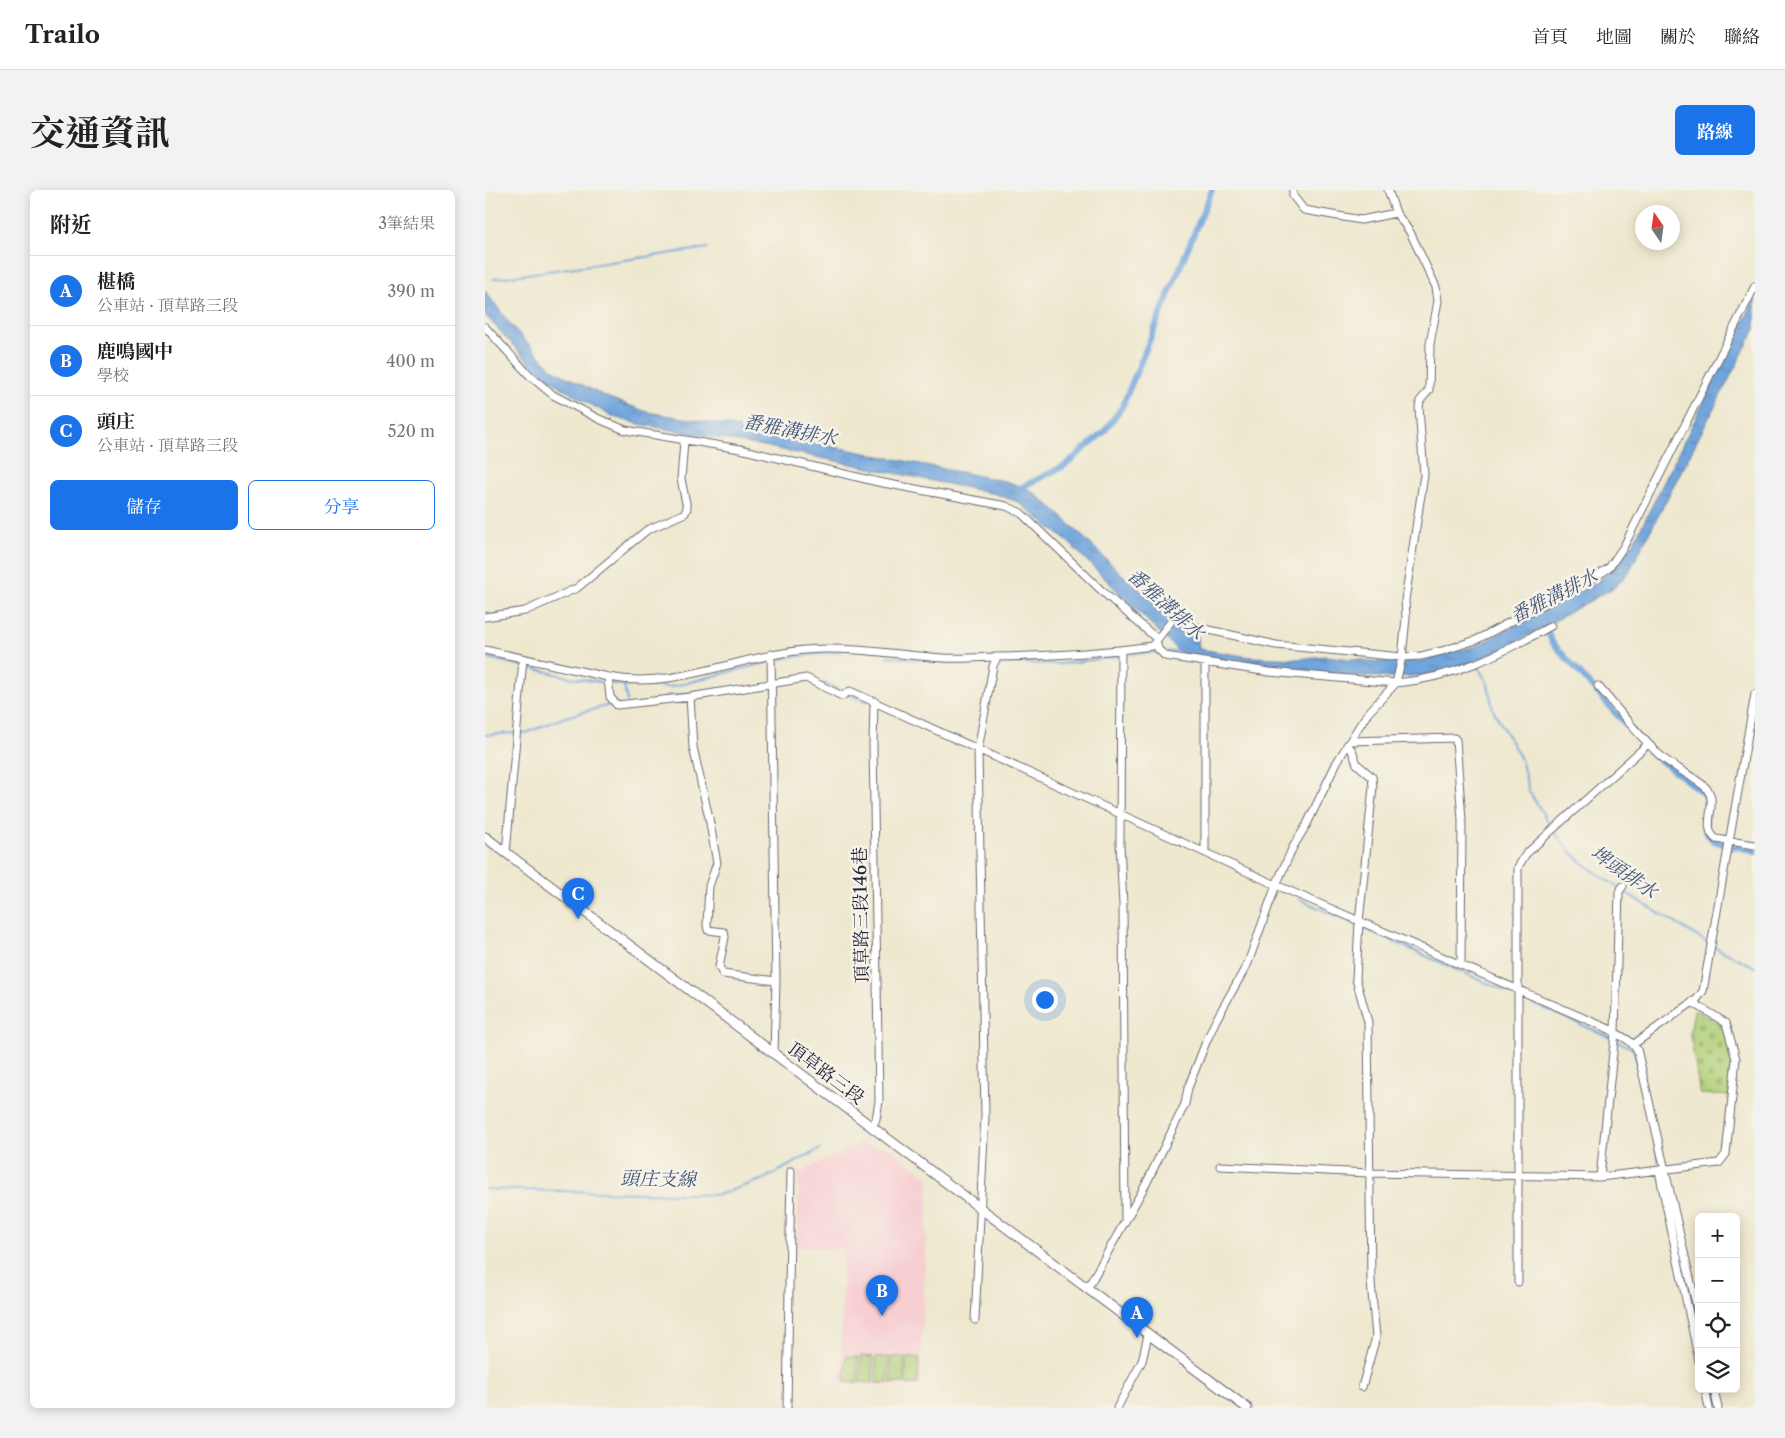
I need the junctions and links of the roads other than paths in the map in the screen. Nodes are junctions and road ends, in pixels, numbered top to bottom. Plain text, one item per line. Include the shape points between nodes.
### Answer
1 (1293, 190) edge
2 (1388, 190) edge
3 (1396, 213) junction
4 (1755, 286) edge
5 (485, 327) edge
6 (684, 442) junction
7 (485, 617) edge
8 (1551, 626) dead end
9 (1156, 638) junction
10 (485, 650) edge
11 (771, 654) junction
12 (1121, 654) junction
13 (1402, 657) junction
14 (995, 661) junction
15 (523, 663) junction
16 (1205, 664) junction
17 (607, 677) junction
18 (1396, 683) junction
19 (770, 685) junction
20 (1598, 686) dead end
21 (1755, 694) edge
22 (690, 697) junction
23 (874, 701) junction
24 (1349, 743) junction
25 (1646, 746) junction
26 (978, 750) junction
27 (1120, 813) junction
28 (485, 837) edge
29 (1731, 842) junction
30 (1755, 845) edge
31 (1205, 852) junction
32 (506, 853) junction
33 (1276, 885) junction
34 (1621, 889) dead end
35 (1359, 922) junction
36 (1461, 964) junction
37 (776, 981) junction
38 (1519, 991) junction
39 (1692, 1002) junction
40 (1615, 1033) junction
41 (1634, 1044) junction
42 (774, 1054) junction
43 (872, 1128) junction
44 (1220, 1166) dead end
45 (791, 1170) dead end
46 (1662, 1170) junction
47 (1369, 1172) junction
48 (1517, 1175) junction
49 (1600, 1177) junction
50 (981, 1209) junction
51 (1125, 1222) junction
52 (1518, 1282) dead end
53 (1087, 1289) junction
54 (1695, 1303) edge
55 (975, 1320) dead end
56 (1148, 1335) junction
57 (1696, 1348) edge
58 (1362, 1387) dead end
59 (1706, 1393) edge
60 (1715, 1393) edge
61 (787, 1408) edge
62 (1117, 1408) edge
63 (1247, 1408) edge
64 (1709, 1408) edge
65 (1718, 1408) edge

1 - 3 street via 1293,196 1304,210 1361,220
2 - 3 street
3 - 13 street via 1410,232 1436,287 1437,301 1430,344 1429,390 1420,401 1419,408 1424,475 1405,600
4 - 13 street via 1624,546 1609,568 1476,640 1442,651
5 - 6 street via 529,375 553,395 625,430
6 - 7 street via 681,479 687,508 685,513 647,530 577,588 525,611
6 - 9 street via 740,449 878,482 1006,506 1021,513
8 - 18 street via 1479,664 1415,682
9 - 12 street via 1152,646
9 - 13 street via 1175,615 1196,627 1275,645
9 - 16 street via 1160,652
10 - 15 street
11 - 14 street via 843,648
11 - 17 street via 675,678 643,681
11 - 19 street
12 - 14 street
12 - 27 street
13 - 18 street
14 - 26 street
15 - 17 street
15 - 32 street
16 - 18 street
16 - 31 street
17 - 22 street via 610,697 617,705
18 - 24 street via 1368,713
19 - 22 street
19 - 23 street via 805,678 842,696 850,690
19 - 37 street
20 - 25 street
21 - 29 street
22 - 37 street via 693,747 717,863 709,886 708,930 723,932 725,936 719,966 723,974
23 - 26 street
23 - 43 street, 頂草路三段146巷 via 879,1101
24 - 33 street
24 - 35 street via 1357,764 1372,777 1373,788
24 - 36 street via 1456,740 1462,820
25 - 29 street via 1706,787 1711,800 1710,833 1716,839
25 - 38 street via 1526,854 1518,867
26 - 27 street
26 - 50 street via 985,1060
27 - 31 street
27 - 51 street
28 - 32 street, 頂草路三段
29 - 30 street
29 - 39 street via 1703,991
31 - 33 street
32 - 42 street, 頂草路三段
33 - 35 street
33 - 51 street via 1248,963 1216,1020 1188,1088 1185,1104
34 - 40 street
35 - 36 street
35 - 47 street via 1356,979 1368,1022
36 - 38 street
37 - 42 street
38 - 40 street
38 - 48 street
39 - 41 street
39 - 46 street via 1726,1023 1736,1059 1726,1154 1719,1163
40 - 41 street
40 - 49 street
41 - 46 street
42 - 43 street, 頂草路三段
43 - 50 street, 頂草路三段
44 - 47 street
45 - 61 street
46 - 49 street
46 - 54 street
46 - 57 street
47 - 48 street
47 - 58 street via 1371,1282 1376,1337
48 - 49 street
48 - 52 street
50 - 53 street, 頂草路三段
50 - 55 street
51 - 53 street
53 - 56 street, 頂草路三段
56 - 62 street via 1142,1361
56 - 63 street, 頂草路三段
59 - 64 street
60 - 65 street

